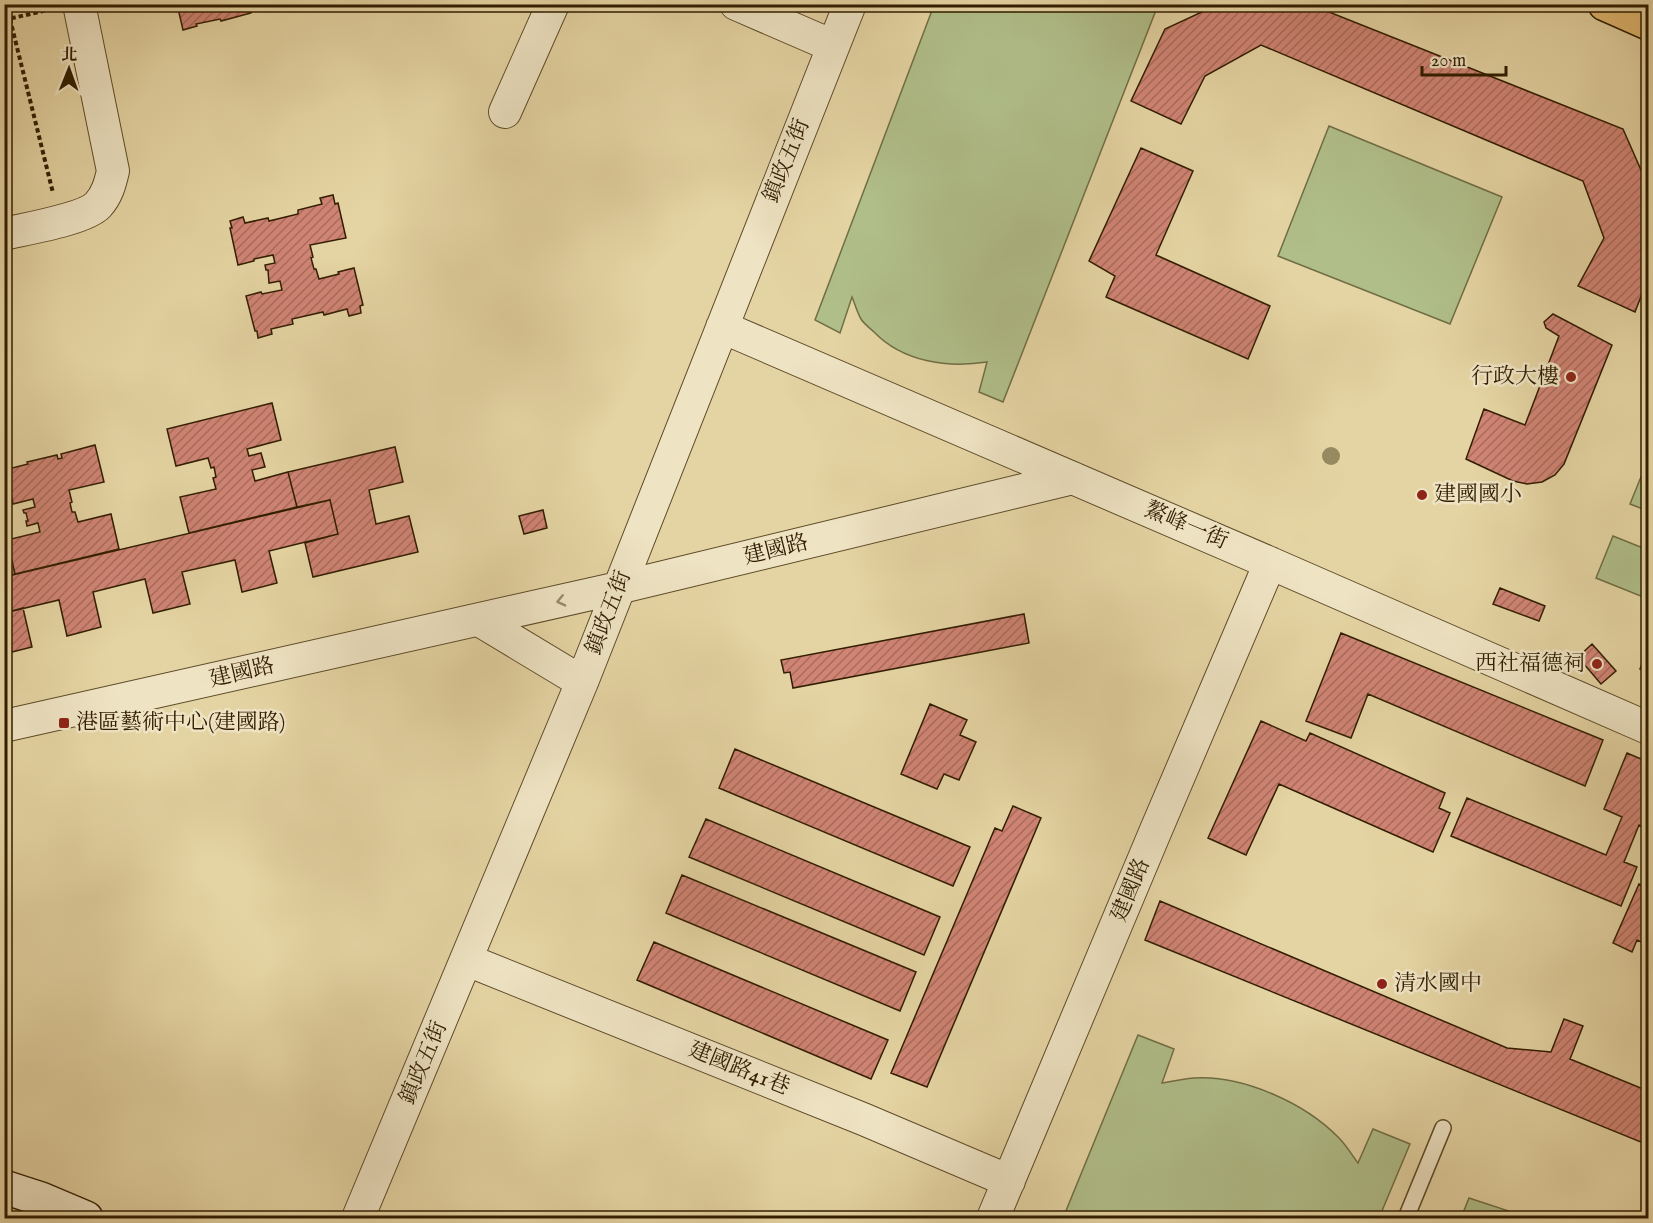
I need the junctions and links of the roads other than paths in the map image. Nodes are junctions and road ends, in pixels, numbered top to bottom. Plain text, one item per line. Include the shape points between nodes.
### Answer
1 (553, 4) edge
2 (736, 4) edge
3 (850, 4) edge
4 (1605, 4) edge
5 (71, 6) edge
6 (1648, 23) edge
7 (833, 46) junction
8 (505, 112) dead end
9 (4, 234) edge
10 (722, 327) junction
11 (1073, 478) junction
12 (1270, 563) junction
13 (618, 588) junction
14 (479, 620) junction
15 (582, 682) junction
16 (4, 726) edge
17 (1648, 728) edge
18 (467, 960) junction
19 (1443, 1128) dead end
20 (1009, 1180) junction
21 (4, 1187) edge
22 (86, 1218) edge
23 (358, 1218) edge
24 (993, 1218) edge
25 (1407, 1218) edge

1 - 8 street
2 - 7 street
3 - 7 street, 鎮政五街
4 - 6 main road
5 - 9 street via 113,171 110,188 97,207 85,214
7 - 10 street, 鎮政五街
10 - 11 street, 鰲峰一街
10 - 13 street, 鎮政五街
11 - 12 street, 鰲峰一街
11 - 13 street, 建國路
12 - 17 street, 鰲峰一街
12 - 20 street, 建國路
13 -> 14 street, 建國路
13 - 15 street, 鎮政五街
14 - 15 street
14 - 16 street, 建國路
15 - 18 street, 鎮政五街
18 - 20 street, 建國路41巷
18 - 23 street, 鎮政五街
19 - 25 lane
20 - 24 street, 建國路
21 - 22 street

